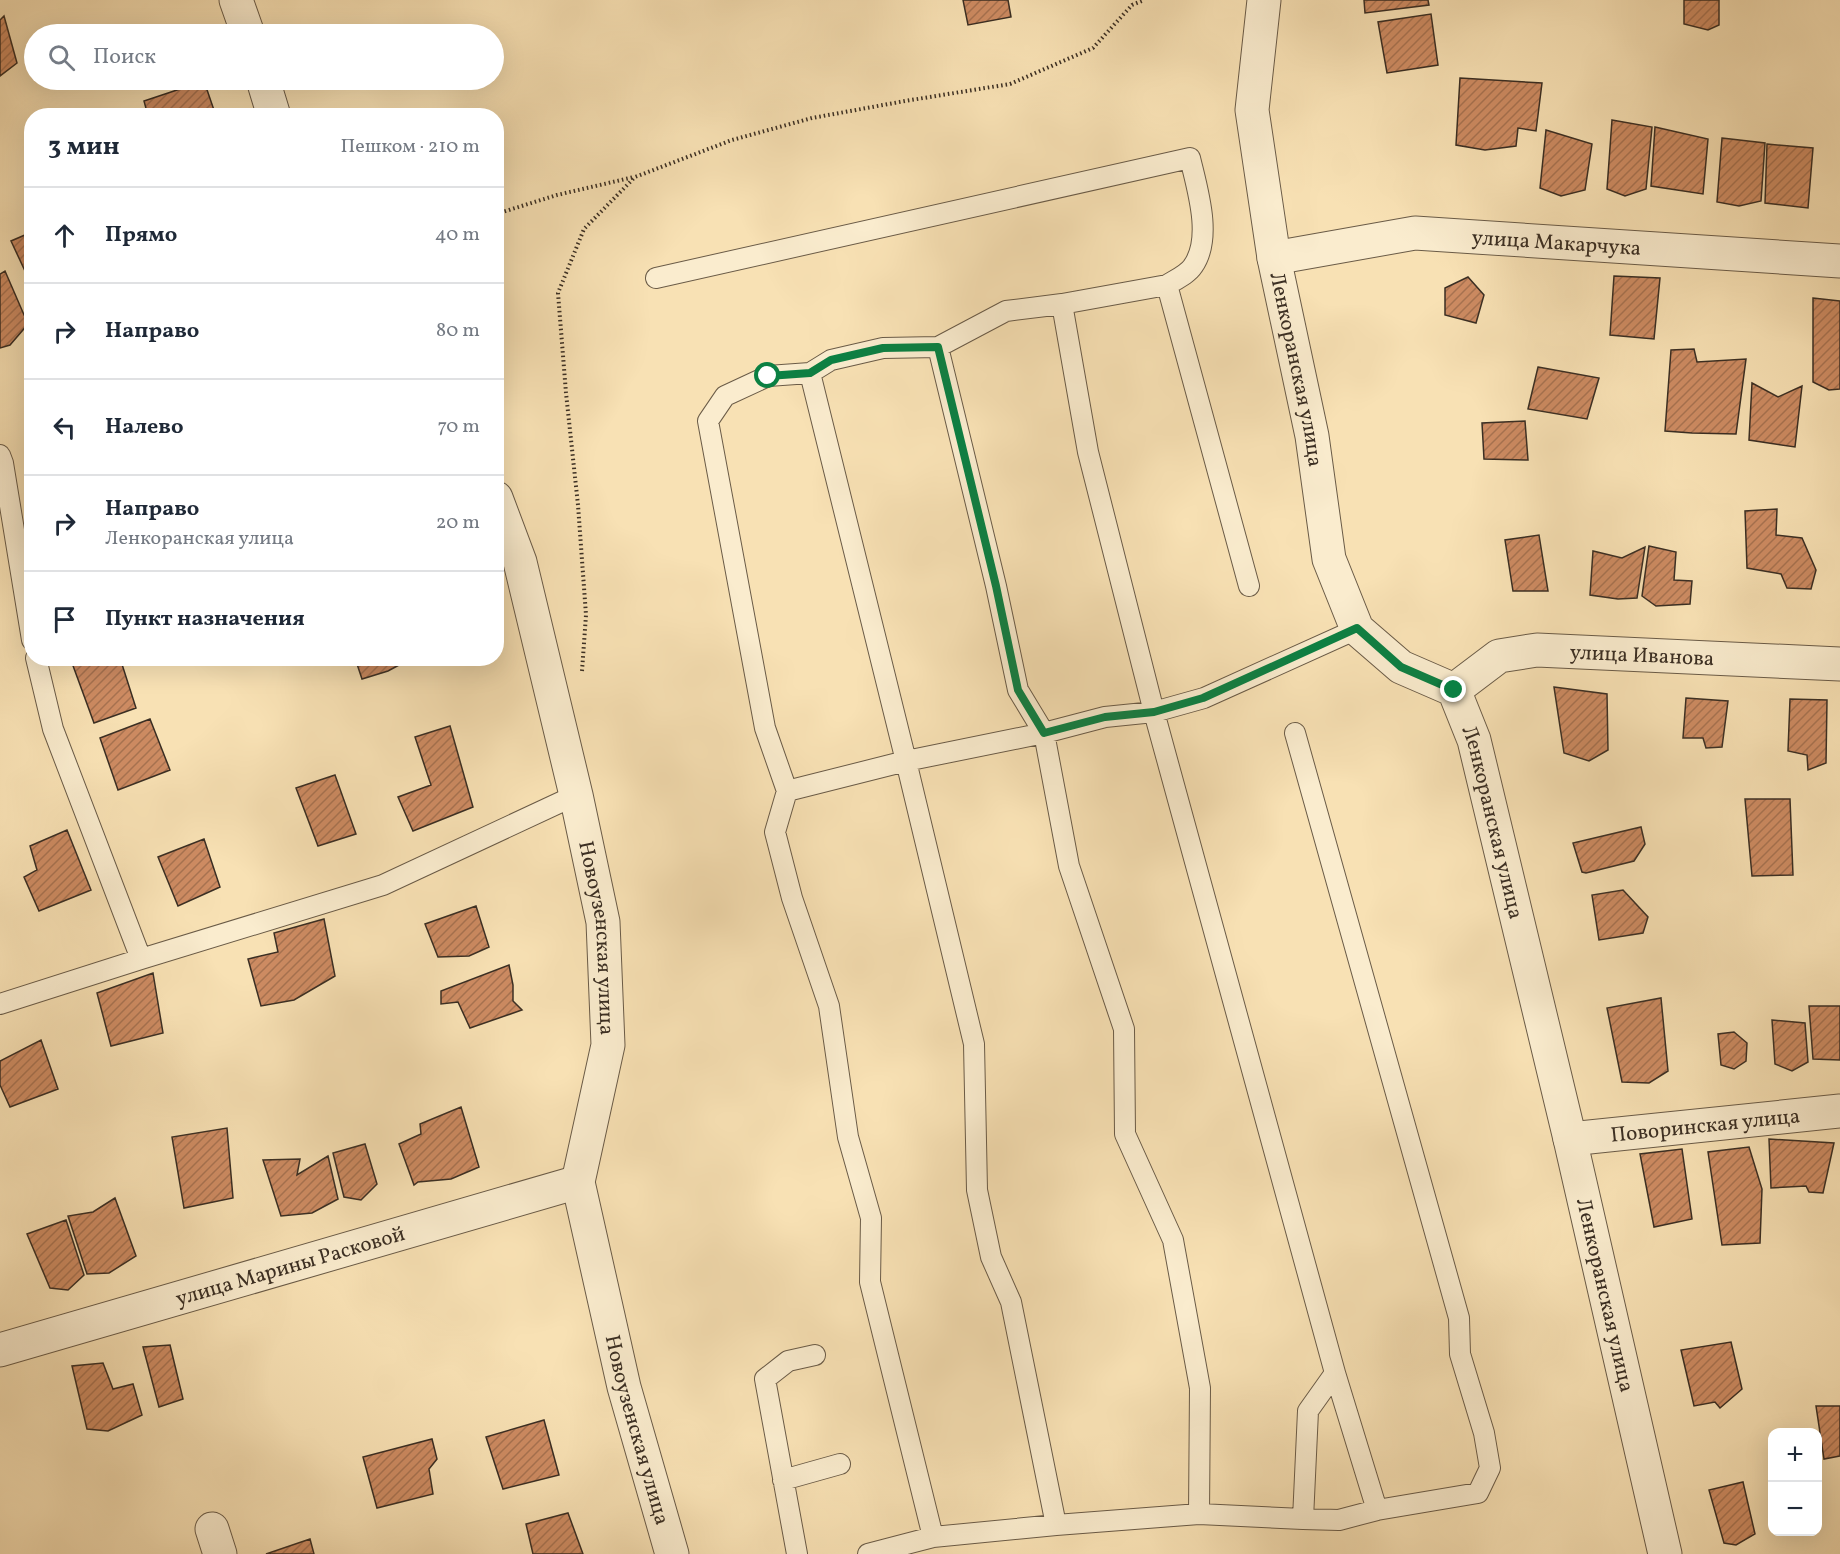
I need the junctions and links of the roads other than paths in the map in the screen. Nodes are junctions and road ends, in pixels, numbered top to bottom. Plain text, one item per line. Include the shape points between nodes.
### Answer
1 (236, 0) edge
2 (1264, 0) edge
3 (244, 24) edge
4 (265, 90) edge
5 (271, 108) edge
6 (1274, 258) junction
7 (1840, 261) edge
8 (656, 278) dead end
9 (1167, 285) junction
10 (1062, 304) junction
11 (938, 347) junction
12 (810, 373) junction
13 (0, 455) edge
14 (504, 519) edge
15 (1249, 586) dead end
16 (24, 591) edge
17 (1357, 628) junction
18 (1840, 664) edge
19 (38, 666) edge
20 (1454, 690) junction
21 (1154, 712) junction
22 (1044, 733) junction
23 (1295, 733) dead end
24 (906, 761) junction
25 (787, 791) junction
26 (576, 795) junction
27 (141, 958) junction
28 (0, 1004) edge
29 (1840, 1111) edge
30 (1570, 1139) junction
31 (578, 1182) junction
32 (0, 1350) edge
33 (815, 1355) dead end
34 (1335, 1373) junction
35 (840, 1464) dead end
36 (783, 1480) junction
37 (1377, 1510) junction
38 (1199, 1514) junction
39 (1303, 1519) junction
40 (1056, 1525) junction
41 (933, 1537) junction
42 (672, 1554) edge
43 (797, 1554) edge
44 (868, 1554) edge
45 (1665, 1554) edge

1 - 3 street
2 - 6 street, Ленкоранская улица via 1252,110
4 - 5 street
6 - 7 street, улица Макарчука via 1415,233
6 - 17 street, Ленкоранская улица via 1312,436 1329,559
8 - 9 lane via 1190,158 1199,194 1203,242 1193,267
9 - 10 lane
9 - 15 lane
10 - 11 lane via 1006,311
10 - 21 lane via 1088,452
11 - 12 lane via 883,348 831,360
11 - 22 lane via 1018,690
12 - 24 lane
12 - 25 lane via 768,376 725,396 708,421 765,728
13 - 16 lane
14 - 26 street, Новоузенская улица via 520,562
17 - 20 street, Ленкоранская улица via 1401,667
17 - 21 lane via 1203,698
18 - 20 street, улица Иванова via 1537,650 1498,656
19 - 27 lane via 53,729
20 - 30 street, Ленкоранская улица via 1474,740
21 - 22 lane via 1105,717
21 - 34 lane
22 - 24 lane
22 - 38 lane via 1069,866 1124,1029 1125,1134 1173,1240 1200,1388
23 - 37 lane via 1459,1318 1460,1354 1484,1433 1490,1468 1478,1493
24 - 25 lane
24 - 40 lane via 974,1044 979,1201 991,1257 1011,1302
25 - 41 lane via 775,832 792,898 829,1006 848,1137 871,1218 870,1282
26 - 27 lane via 383,885
26 - 31 street, Новоузенская улица via 603,922 608,1045
27 - 28 lane
29 - 30 street, Поворинская улица
30 - 45 street, Ленкоранская улица
31 - 32 street, улица Марины Расковой
31 - 42 street, Новоузенская улица via 624,1387
33 - 36 lane via 788,1361 765,1379
34 - 37 lane
34 - 39 lane via 1308,1412
35 - 36 lane
36 - 43 lane
37 - 39 lane via 1339,1520
38 - 39 lane
38 - 40 lane
40 - 41 lane
41 - 44 lane

